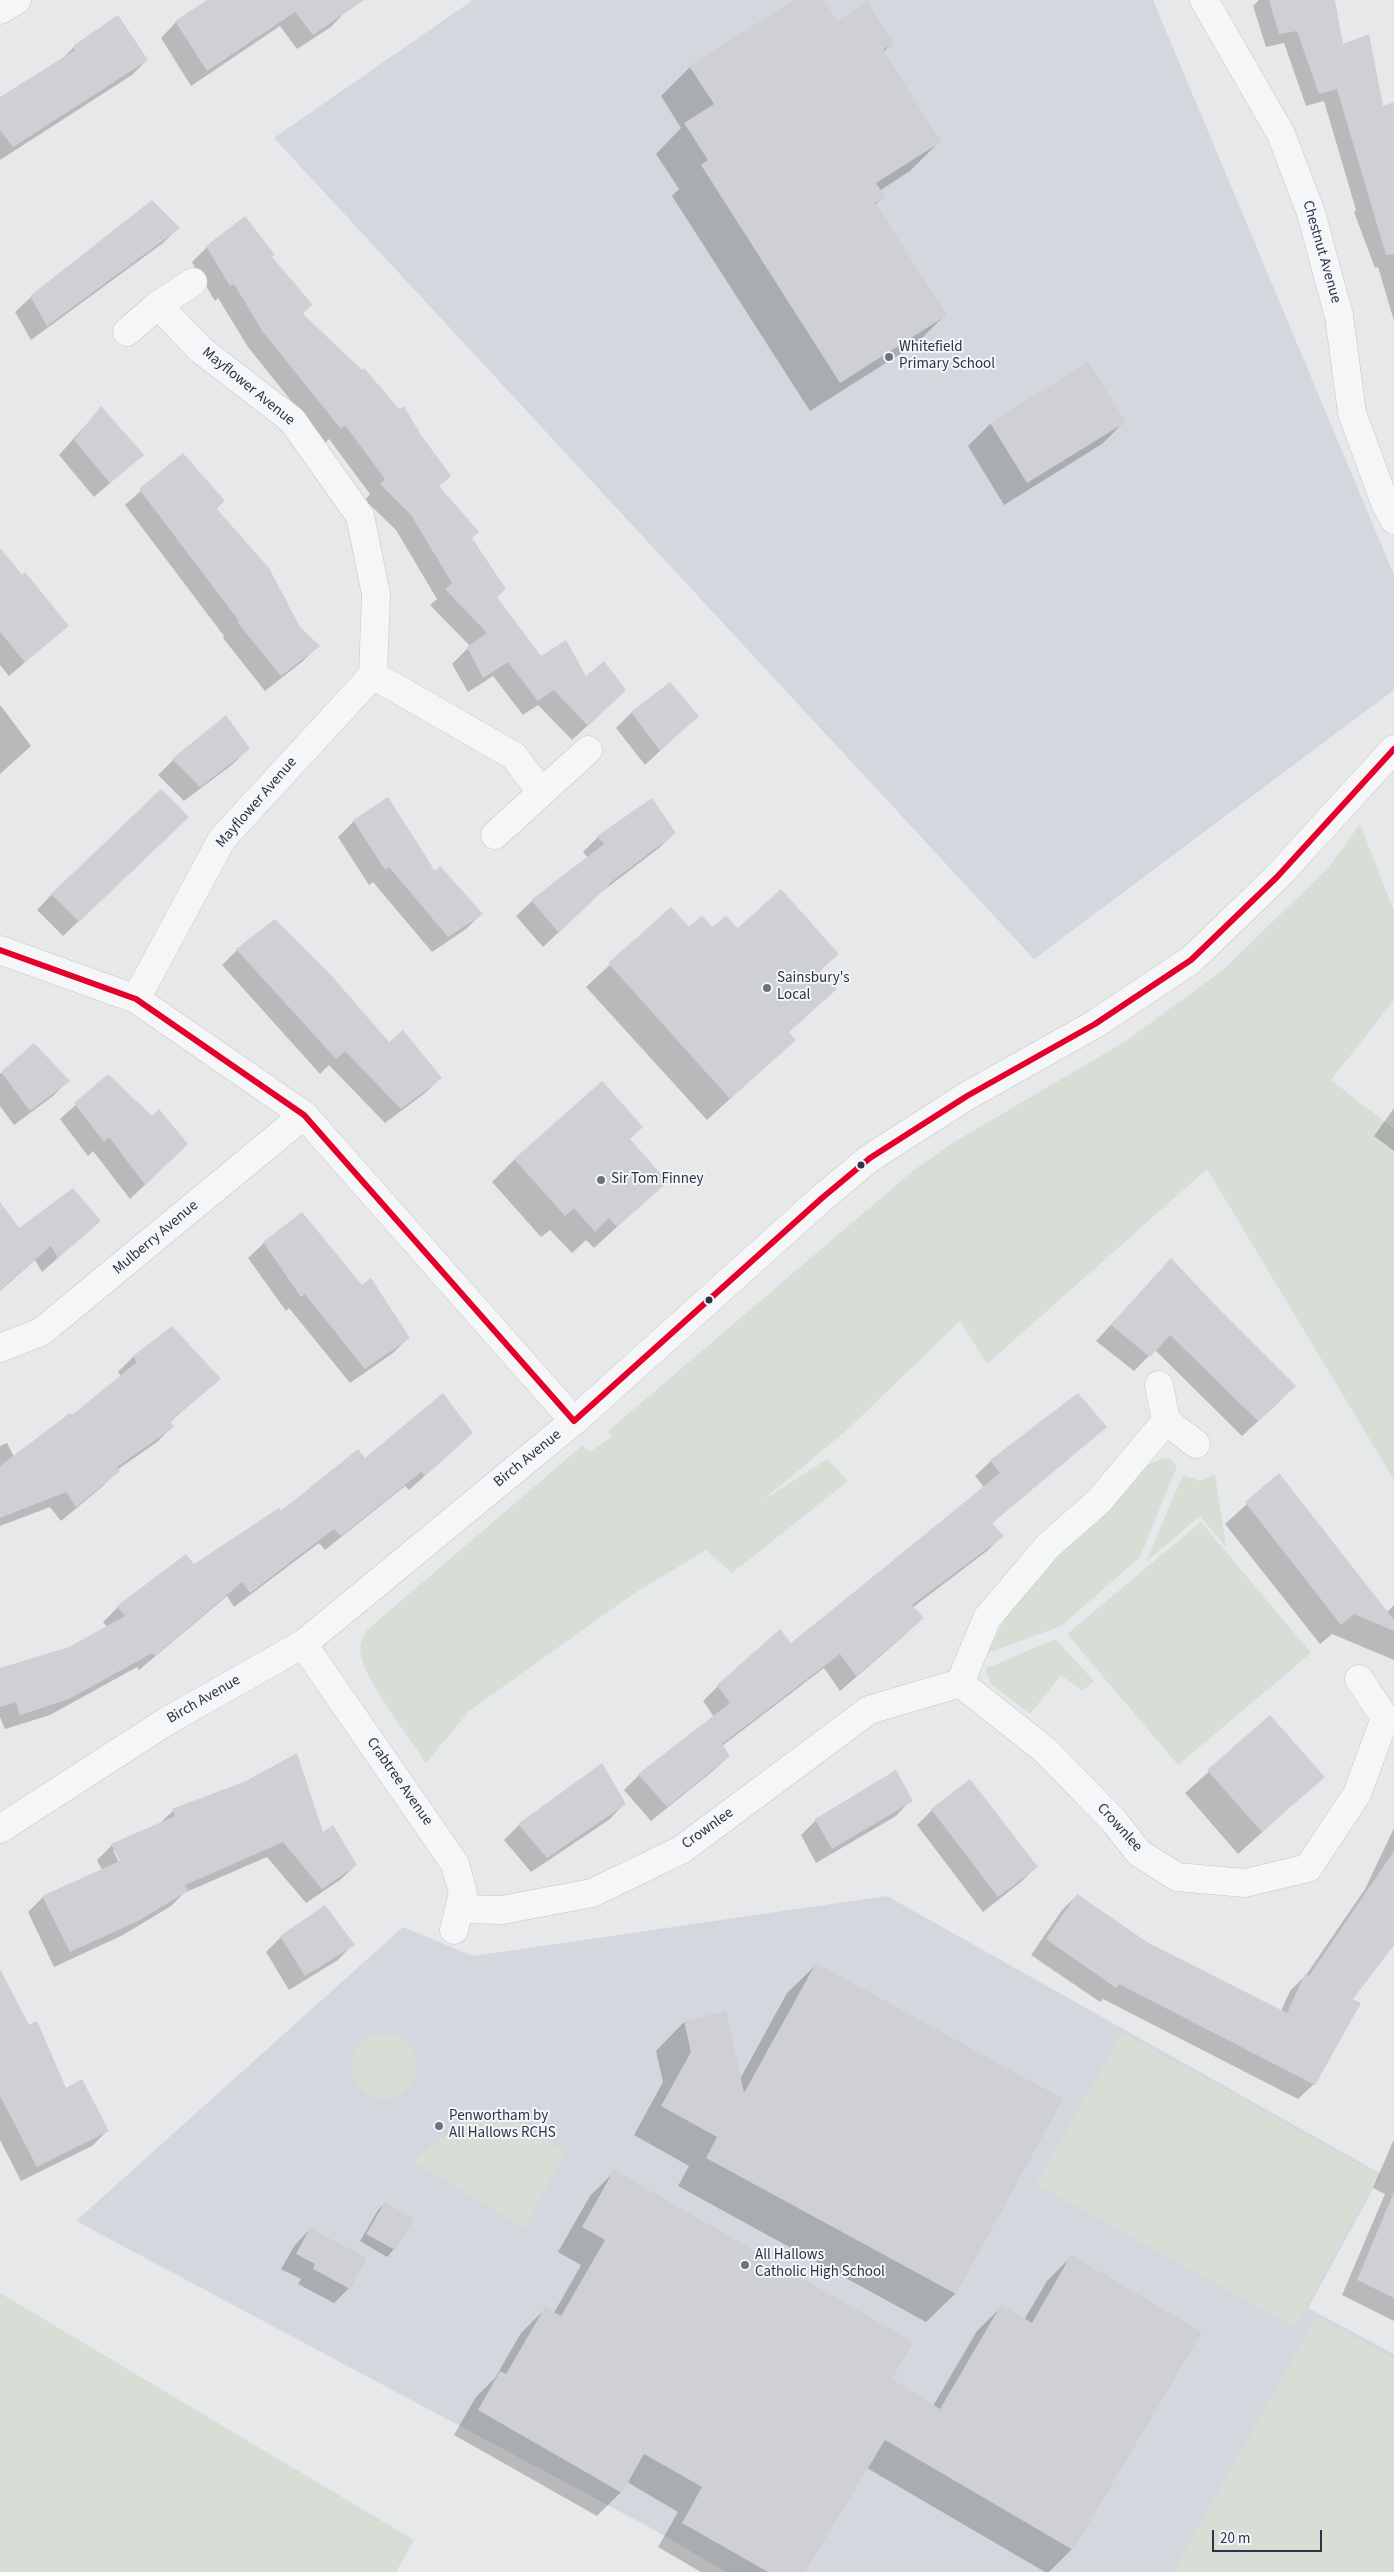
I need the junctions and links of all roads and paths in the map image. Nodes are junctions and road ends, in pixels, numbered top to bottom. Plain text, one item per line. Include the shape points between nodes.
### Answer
1 (17, 0) edge
2 (1204, 0) edge
3 (0, 10) edge
4 (194, 282) dead end
5 (158, 305) junction
6 (128, 332) dead end
7 (1394, 520) edge
8 (373, 675) junction
9 (1394, 749) edge
10 (588, 750) dead end
11 (541, 792) junction
12 (495, 835) dead end
13 (0, 950) edge
14 (136, 999) junction
15 (304, 1115) junction
16 (0, 1348) edge
17 (1159, 1385) dead end
18 (1166, 1421) junction
19 (574, 1422) junction
20 (1196, 1444) dead end
21 (303, 1644) junction
22 (1359, 1679) dead end
23 (960, 1683) junction
24 (1389, 1711) edge
25 (0, 1830) edge
26 (458, 1919) joint

1 - 3 street
2 - 7 street, Chestnut Avenue via 1281,134 1311,213 1339,316 1352,413
4 - 5 street
5 - 6 street
5 - 8 street, Mayflower Avenue via 201,350 292,420 360,516 376,594
8 - 11 street via 514,756
8 - 14 street, Mayflower Avenue via 222,838
9 - 19 street, Birch Avenue via 1277,877 1191,960 1095,1024 967,1096 870,1158
10 - 11 street
11 - 12 street
13 - 14 street
14 - 15 street
15 - 16 street, Mulberry Avenue via 42,1332
15 - 19 street
17 - 18 street
18 - 20 street
18 - 23 street via 1099,1501 1048,1546 987,1618
19 - 21 street, Birch Avenue
21 - 25 street, Birch Avenue via 167,1721
21 - 26 street, Crabtree Avenue via 455,1864 464,1893
22 - 24 street, Crownlee
23 - 24 street, Crownlee via 1044,1750 1114,1821 1139,1852 1177,1877 1245,1883 1308,1868 1357,1794
23 - 26 street, Crownlee via 869,1710 681,1850 592,1893

